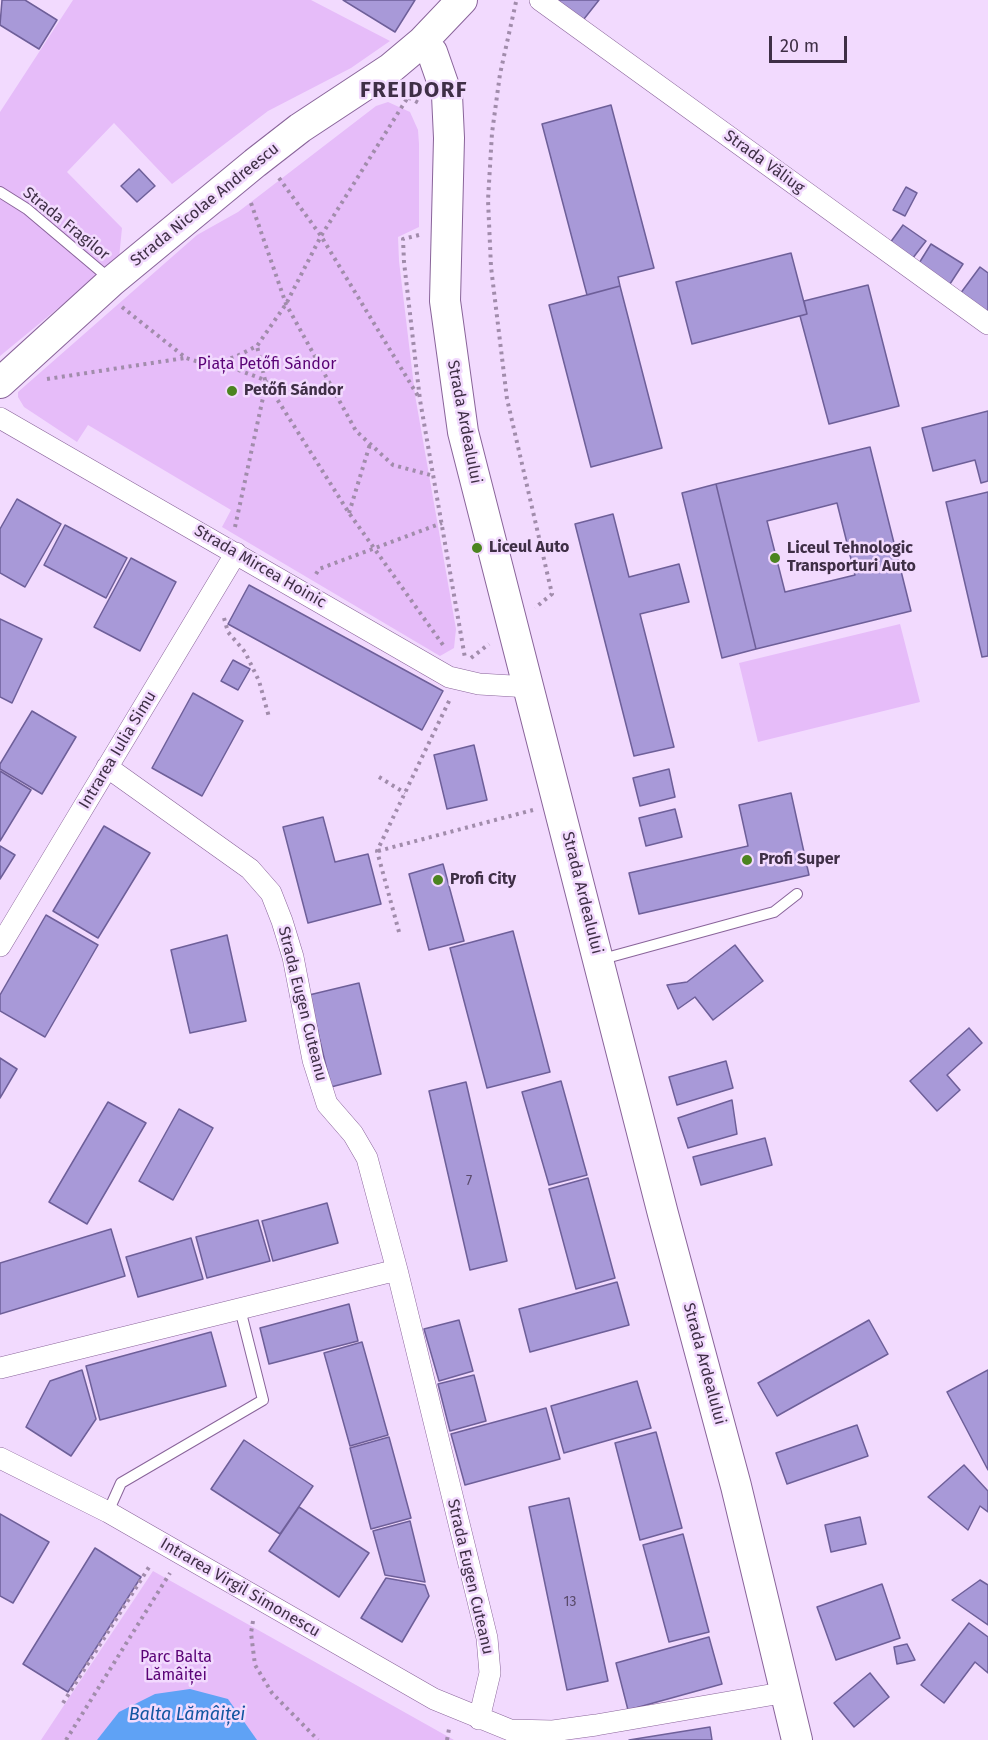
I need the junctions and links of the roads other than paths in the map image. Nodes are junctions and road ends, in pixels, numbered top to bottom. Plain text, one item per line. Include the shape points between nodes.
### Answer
1 (462, 0) edge
2 (540, 0) edge
3 (422, 42) junction
4 (0, 192) edge
5 (113, 291) junction
6 (988, 324) edge
7 (0, 383) edge
8 (0, 418) edge
9 (236, 553) junction
10 (529, 687) junction
11 (107, 767) junction
12 (798, 894) dead end
13 (0, 945) edge
14 (599, 960) junction
15 (397, 1270) junction
16 (240, 1309) junction
17 (0, 1368) edge
18 (0, 1458) edge
19 (108, 1512) junction
20 (787, 1692) junction
21 (478, 1719) junction
22 (596, 1733) edge
23 (797, 1740) edge

1 - 3 street, Strada Nicolae Andreescu
2 - 6 street, Strada Văliug
3 - 5 street, Strada Nicolae Andreescu via 391,68 300,128
3 - 10 street, Strada Ardealului via 432,52 447,95 445,301 453,372 463,432
4 - 5 lane, Strada Fragilor via 27,209
5 - 7 street, Strada Nicolae Andreescu
8 - 9 street, Strada Mircea Hoinic
9 - 10 street, Strada Mircea Hoinic via 449,677 479,684
9 - 11 street, Intrarea Iulia Simu
10 - 14 street, Strada Ardealului
11 - 13 street, Intrarea Iulia Simu
11 - 15 street, Strada Eugen Cuteanu via 250,869 271,893 293,957 313,1060 327,1104 353,1134 367,1158
12 - 14 lane via 774,912
14 - 20 street, Strada Ardealului
15 - 16 street
15 - 21 street, Strada Eugen Cuteanu via 487,1638 490,1673
16 - 17 street
16 - 19 lane via 263,1400 121,1483
18 - 19 street, Intrarea Virgil Simonescu
19 - 21 street, Intrarea Virgil Simonescu via 434,1699
20 - 22 street
20 - 23 street, Strada Ardealului
21 - 22 street via 510,1730

